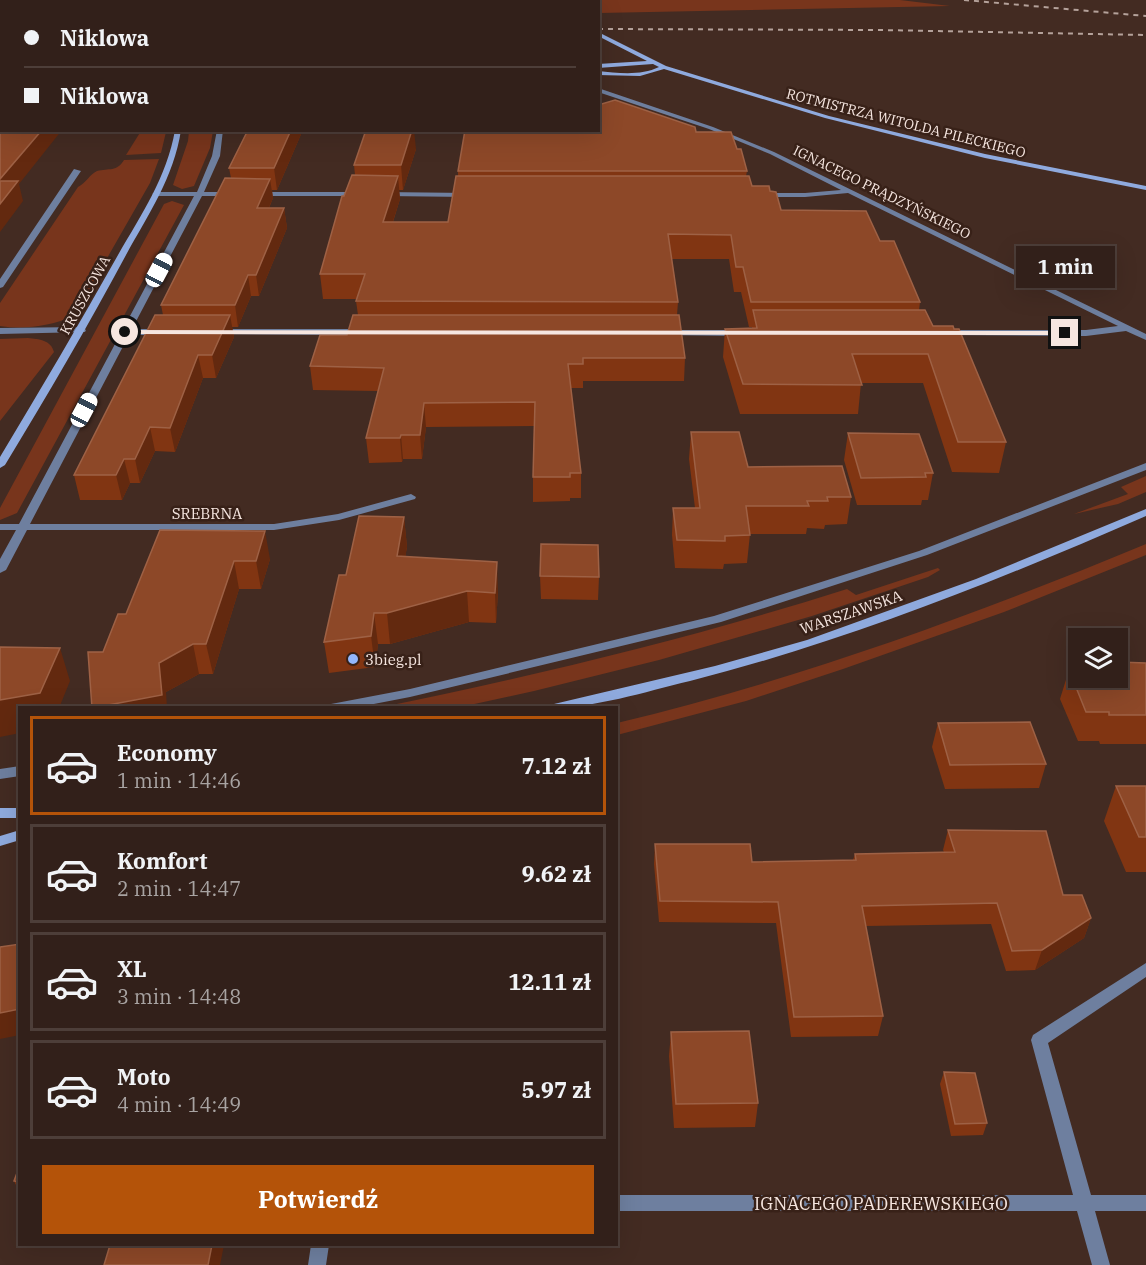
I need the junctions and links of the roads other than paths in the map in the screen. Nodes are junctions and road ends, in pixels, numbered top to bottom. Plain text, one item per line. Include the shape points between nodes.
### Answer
1 (600, 35) edge
2 (619, 44) junction
3 (656, 61) junction
4 (600, 65) edge
5 (600, 66) edge
6 (664, 67) junction
7 (600, 73) edge
8 (600, 91) edge
9 (177, 132) edge
10 (220, 132) edge
11 (77, 171) dead end
12 (1146, 188) edge
13 (851, 191) junction
14 (156, 194) junction
15 (199, 194) junction
16 (367, 194) edge
17 (379, 194) edge
18 (475, 195) edge
19 (750, 195) edge
20 (0, 285) edge
21 (1127, 328) junction
22 (82, 330) junction
23 (0, 331) edge
24 (125, 332) junction
25 (173, 332) edge
26 (209, 332) edge
27 (375, 332) edge
28 (660, 333) edge
29 (744, 333) edge
30 (934, 333) edge
31 (1146, 337) edge
32 (0, 465) edge
33 (1146, 466) edge
34 (411, 497) dead end
35 (1146, 512) edge
36 (0, 527) edge
37 (23, 527) junction
38 (0, 570) edge
39 (342, 706) edge
40 (563, 706) edge
41 (18, 771) edge
42 (0, 774) edge
43 (0, 813) edge
44 (18, 813) edge
45 (18, 836) edge
46 (0, 841) edge
47 (1146, 969) edge
48 (618, 1203) edge
49 (1082, 1203) junction
50 (1146, 1203) edge
51 (320, 1246) edge
52 (317, 1265) edge
53 (1101, 1265) edge

1 - 2 main road
2 - 3 main road
2 - 4 main road via 624,50 622,56
3 - 5 main road
3 - 6 main road
6 - 7 main road via 636,74
6 - 12 main road, ROTMISTRZA WITOLDA PILECKIEGO via 882,132
8 - 13 street, IGNACEGO PRĄDZYŃSKIEGO via 744,140
9 - 14 main road, KRUSZCOWA via 170,164
10 - 15 street via 216,156
11 - 20 street
13 - 19 street
13 - 21 street, IGNACEGO PRĄDZYŃSKIEGO
14 - 15 street
14 - 22 main road, KRUSZCOWA
15 - 16 street
15 - 24 street
17 - 18 street
21 - 30 street via 1086,333
21 - 31 street, IGNACEGO PRĄDZYŃSKIEGO
22 - 23 street
22 - 32 main road, KRUSZCOWA
24 - 25 street
24 - 37 street
26 - 27 street
28 - 29 street
33 - 39 street via 923,553 717,619
34 - 37 street, SREBRNA via 339,517 274,527
35 - 40 main road, WARSZAWSKA via 1015,570 808,644
36 - 37 street, SREBRNA
37 - 38 street
41 - 42 street
43 - 44 main road
45 - 46 main road
47 - 49 street via 1039,1040
48 - 49 street, IGNACEGO PADEREWSKIEGO
49 - 50 street, IGNACEGO PADEREWSKIEGO
49 - 53 street
51 - 52 street

